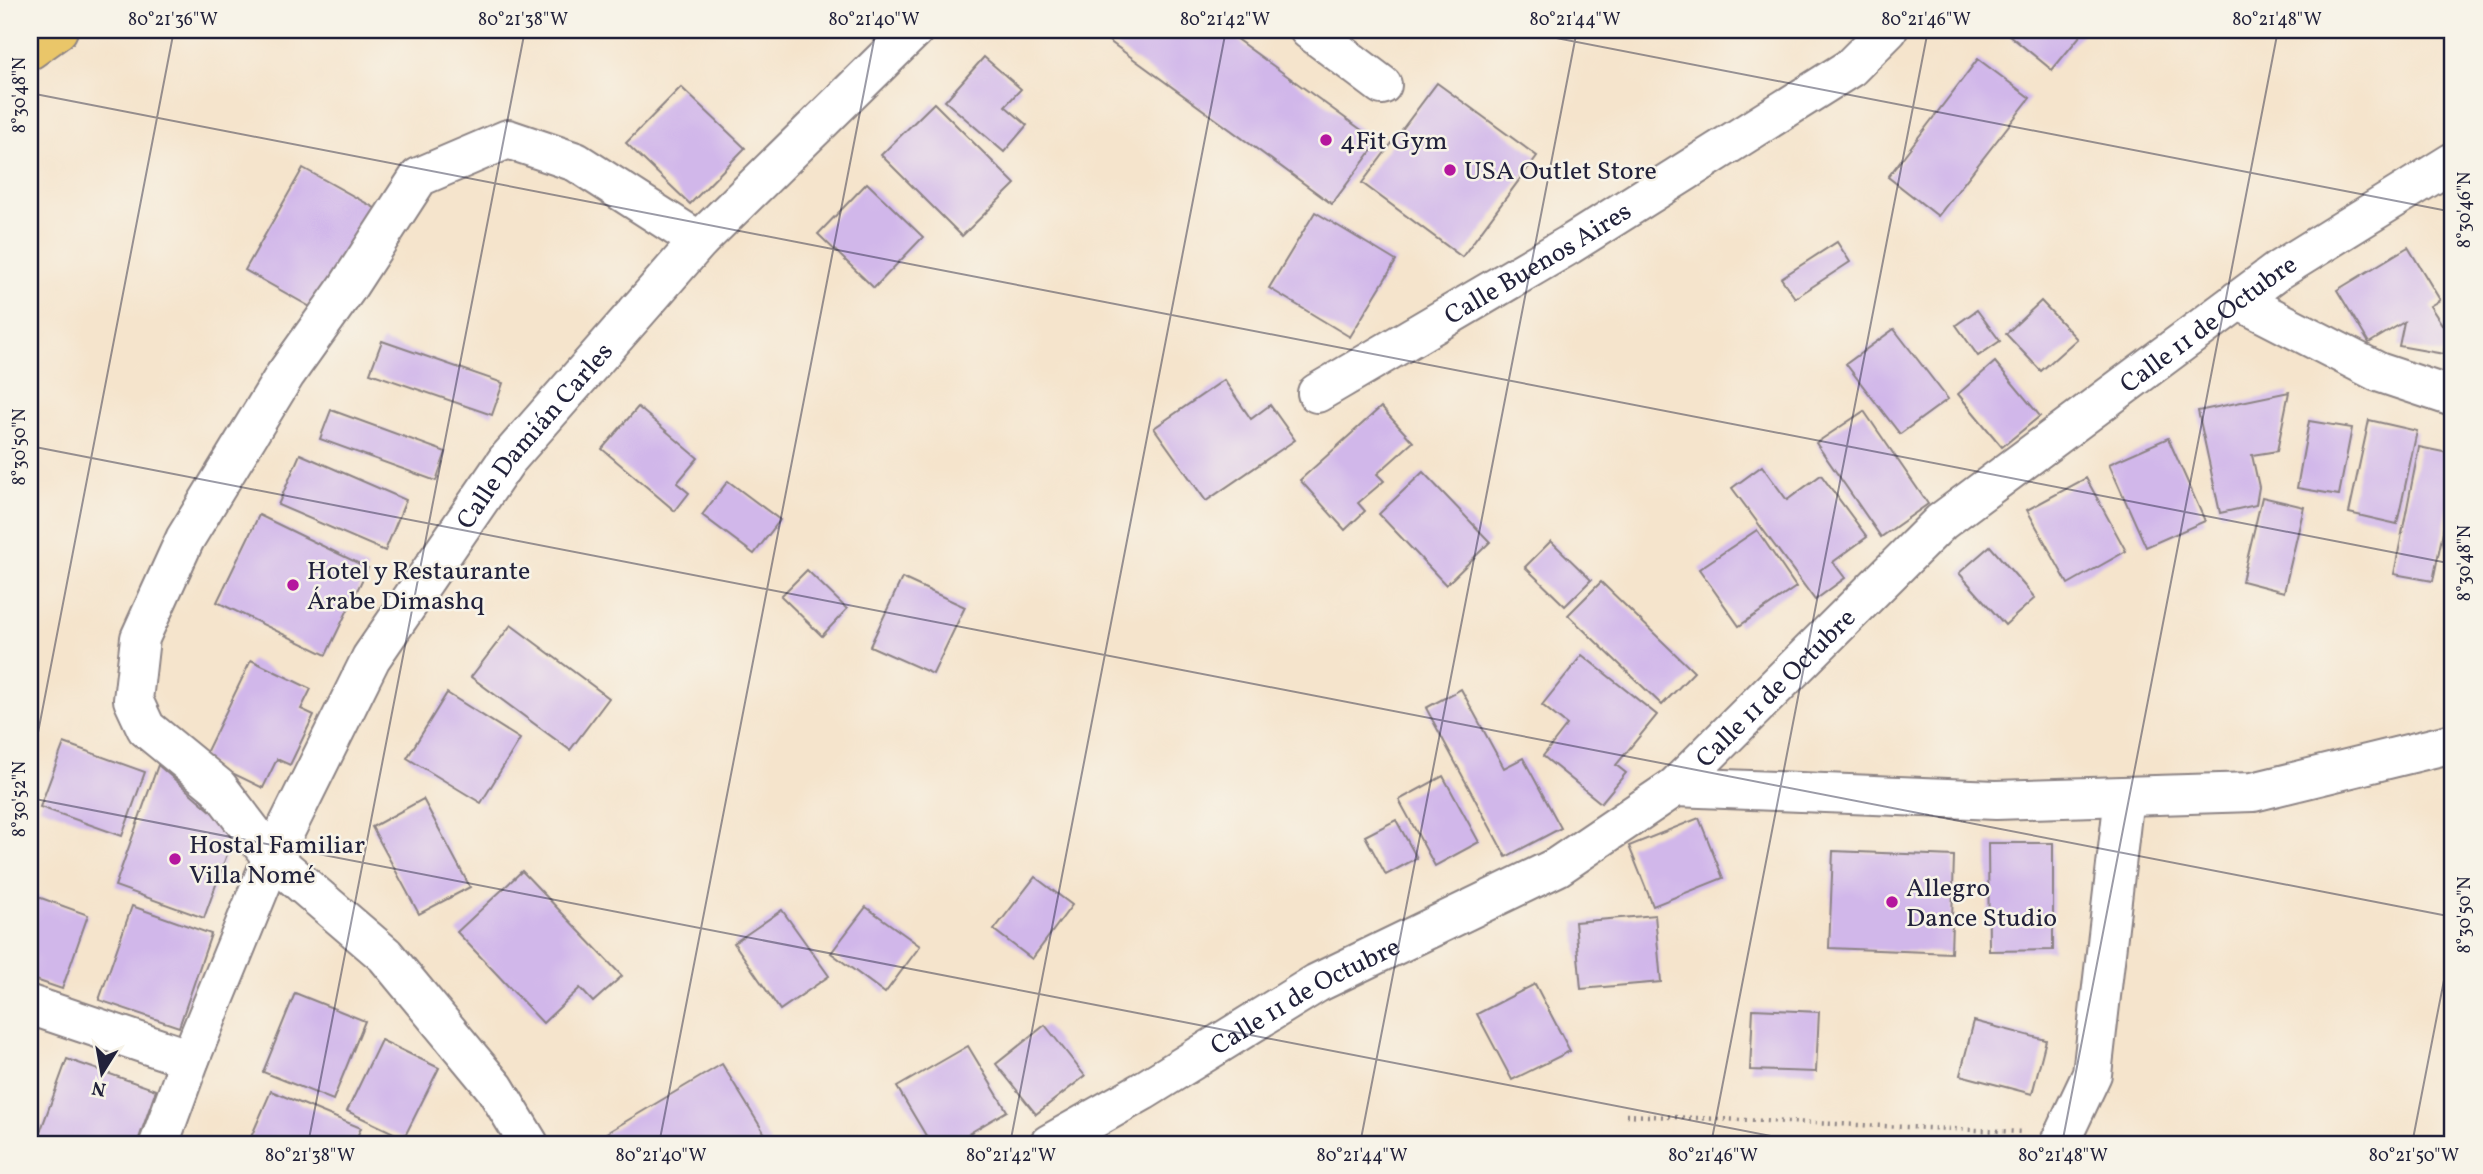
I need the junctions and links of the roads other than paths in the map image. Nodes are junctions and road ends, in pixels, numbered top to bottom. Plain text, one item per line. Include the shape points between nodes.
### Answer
1 (58, 30) edge
2 (914, 30) edge
3 (1308, 30) edge
4 (1888, 30) edge
5 (30, 50) edge
6 (1382, 85) dead end
7 (2453, 162) edge
8 (699, 241) junction
9 (2238, 300) junction
10 (1317, 393) dead end
11 (2453, 397) edge
12 (2453, 743) edge
13 (1675, 787) junction
14 (2124, 796) junction
15 (272, 858) junction
16 (30, 1005) edge
17 (190, 1059) junction
18 (2061, 1139) edge
19 (159, 1144) edge
20 (529, 1144) edge
21 (1049, 1144) edge

1 - 5 highway
2 - 8 street, Calle Damián Carles
3 - 6 street
4 - 10 street, Calle Buenos Aires via 1850,68 1569,245
7 - 9 street, Calle 11 de Octubre
8 - 15 street, Calle Damián Carles via 507,460 370,658
8 - 15 street via 576,162 508,139 419,177 285,375 185,539 140,638 133,700 146,727 218,787
9 - 11 street via 2378,372
9 - 13 street, Calle 11 de Octubre via 1941,522
12 - 14 street via 2253,792
13 - 14 street via 1996,800
13 - 21 street, Calle 11 de Octubre via 1557,867 1317,983
14 - 18 street via 2092,1074
15 - 17 street, Calle Damián Carles
15 - 20 street via 385,955 495,1088
16 - 17 street
17 - 19 street, Calle Damián Carles

